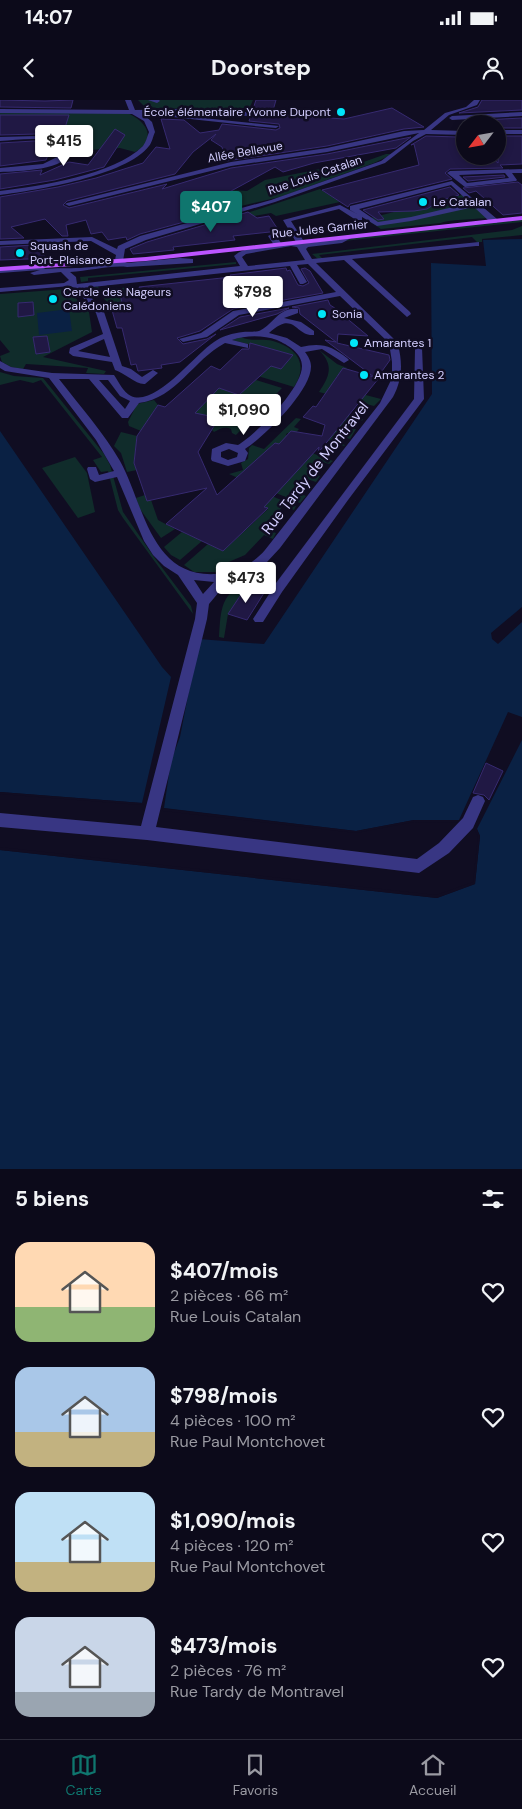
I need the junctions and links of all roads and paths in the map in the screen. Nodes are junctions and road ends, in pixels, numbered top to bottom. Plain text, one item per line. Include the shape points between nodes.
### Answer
1 (128, 100) edge
2 (477, 100) edge
3 (0, 110) edge
4 (133, 112) junction
5 (183, 114) junction
6 (248, 114) dead end
7 (521, 114) edge
8 (442, 118) junction
9 (276, 126) dead end
10 (426, 132) junction
11 (506, 132) edge
12 (522, 132) edge
13 (456, 133) edge
14 (0, 139) edge
15 (0, 170) edge
16 (507, 172) junction
17 (521, 172) edge
18 (465, 185) junction
19 (0, 193) edge
20 (476, 200) junction
21 (69, 204) dead end
22 (522, 218) edge
23 (494, 221) junction
24 (522, 224) edge
25 (374, 231) dead end
26 (272, 236) dead end
27 (348, 237) junction
28 (0, 243) edge
29 (290, 244) junction
30 (300, 244) junction
31 (476, 244) dead end
32 (278, 245) junction
33 (238, 256) junction
34 (119, 258) junction
35 (346, 258) junction
36 (190, 261) junction
37 (310, 262) junction
38 (292, 263) junction
39 (45, 266) joint
40 (245, 268) junction
41 (0, 270) edge
42 (84, 270) junction
43 (64, 271) junction
44 (34, 273) junction
45 (0, 275) edge
46 (303, 282) dead end
47 (75, 284) junction
48 (0, 290) edge
49 (342, 293) junction
50 (295, 311) dead end
51 (407, 314) dead end
52 (273, 323) junction
53 (311, 333) dead end
54 (262, 334) junction
55 (107, 335) junction
56 (183, 339) dead end
57 (223, 340) junction
58 (394, 342) junction
59 (245, 346) dead end
60 (299, 351) junction
61 (344, 360) dead end
62 (0, 364) edge
63 (116, 364) junction
64 (192, 367) junction
65 (206, 371) dead end
66 (153, 373) dead end
67 (52, 376) junction
68 (92, 377) junction
69 (111, 377) junction
70 (136, 400) junction
71 (239, 448) dead end
72 (120, 473) junction
73 (94, 478) dead end
74 (247, 569) junction
75 (182, 572) junction
76 (224, 578) junction
77 (278, 589) junction
78 (203, 603) junction
79 (259, 619) dead end
80 (478, 801) dead end
81 (0, 820) edge
82 (146, 833) junction

1 - 4 street
2 - 8 street via 468,108
3 - 4 street
4 - 5 street
4 - 19 street via 143,116 151,127 152,138 138,154 86,176
5 - 6 street
5 - 9 street via 203,120
7 - 8 street
8 - 10 street
10 - 13 street
10 - 21 street, Allée Bellevue via 415,131 327,150 231,164
10 - 34 street, Rue Louis Catalan via 383,162 273,201 143,238 121,248
11 - 12 street
14 - 15 street via 42,138 60,142 69,149 63,159 45,166
16 - 17 street
16 - 18 street via 514,180
16 - 18 street via 450,173
18 - 20 street
20 - 20 street via 411,219 377,224 354,208 452,183
20 - 23 street
22 - 23 main road, Rue Jules Garnier
23 - 27 main road, Rue Jules Garnier
24 - 30 main road, Rue Jules Garnier
25 - 30 street via 340,207 287,220
26 - 32 street
27 - 29 main road, Rue Jules Garnier
27 - 30 street
28 - 34 street via 92,239
29 - 30 street
29 - 32 main road, Rue Jules Garnier
29 - 33 street via 244,252
30 - 33 main road, Rue Jules Garnier
30 - 37 street
31 - 35 street
32 - 34 main road, Rue Jules Garnier
33 - 36 main road, Rue Jules Garnier
33 - 40 street
34 - 36 street via 121,264 127,265
34 - 39 main road, Rue Jules Garnier
34 - 44 street via 109,267 48,269
35 - 37 street
35 - 51 street
36 - 42 main road, Rue Jules Garnier
37 - 38 street
37 - 49 street
38 - 40 street
38 - 46 street
39 - 41 street
40 - 47 street
42 - 43 main road, Rue Jules Garnier
42 - 47 street via 76,276
43 - 44 main road, Rue Jules Garnier
43 - 47 street
44 - 45 main road, Rue Jules Garnier
47 - 48 street
47 - 55 street via 100,312
49 - 56 street via 236,313 204,335
49 - 58 street
50 - 52 street via 282,315
52 - 53 street via 289,320
52 - 54 street
54 - 57 street via 251,333
54 - 60 street via 292,344
55 - 63 street
55 - 63 street via 73,350 73,353
57 - 59 street
57 - 64 street
58 - 74 street, Rue Tardy de Montravel via 397,374 386,399 278,541 259,564
58 - 77 street via 410,342 419,349 419,398
60 - 61 street via 316,345 327,347
60 - 71 street via 304,356 306,368 306,377 300,388 250,442
62 - 67 street via 8,369
63 - 66 street via 142,382
63 - 69 street
64 - 65 street
64 - 70 street via 154,397
67 - 68 street
67 - 72 street, Rue Tardy de Montravel
68 - 69 street
68 - 70 street via 125,416
69 - 70 street via 126,397
72 - 73 street
72 - 75 street, Rue Tardy de Montravel via 139,524 160,554
74 - 76 street, Rue Tardy de Montravel
74 - 77 street via 255,578
75 - 76 street, Rue Tardy de Montravel via 195,577
75 - 78 street
76 - 78 street
77 - 79 street
78 - 82 street
80 - 82 street via 468,823 444,848 419,866
81 - 82 street

